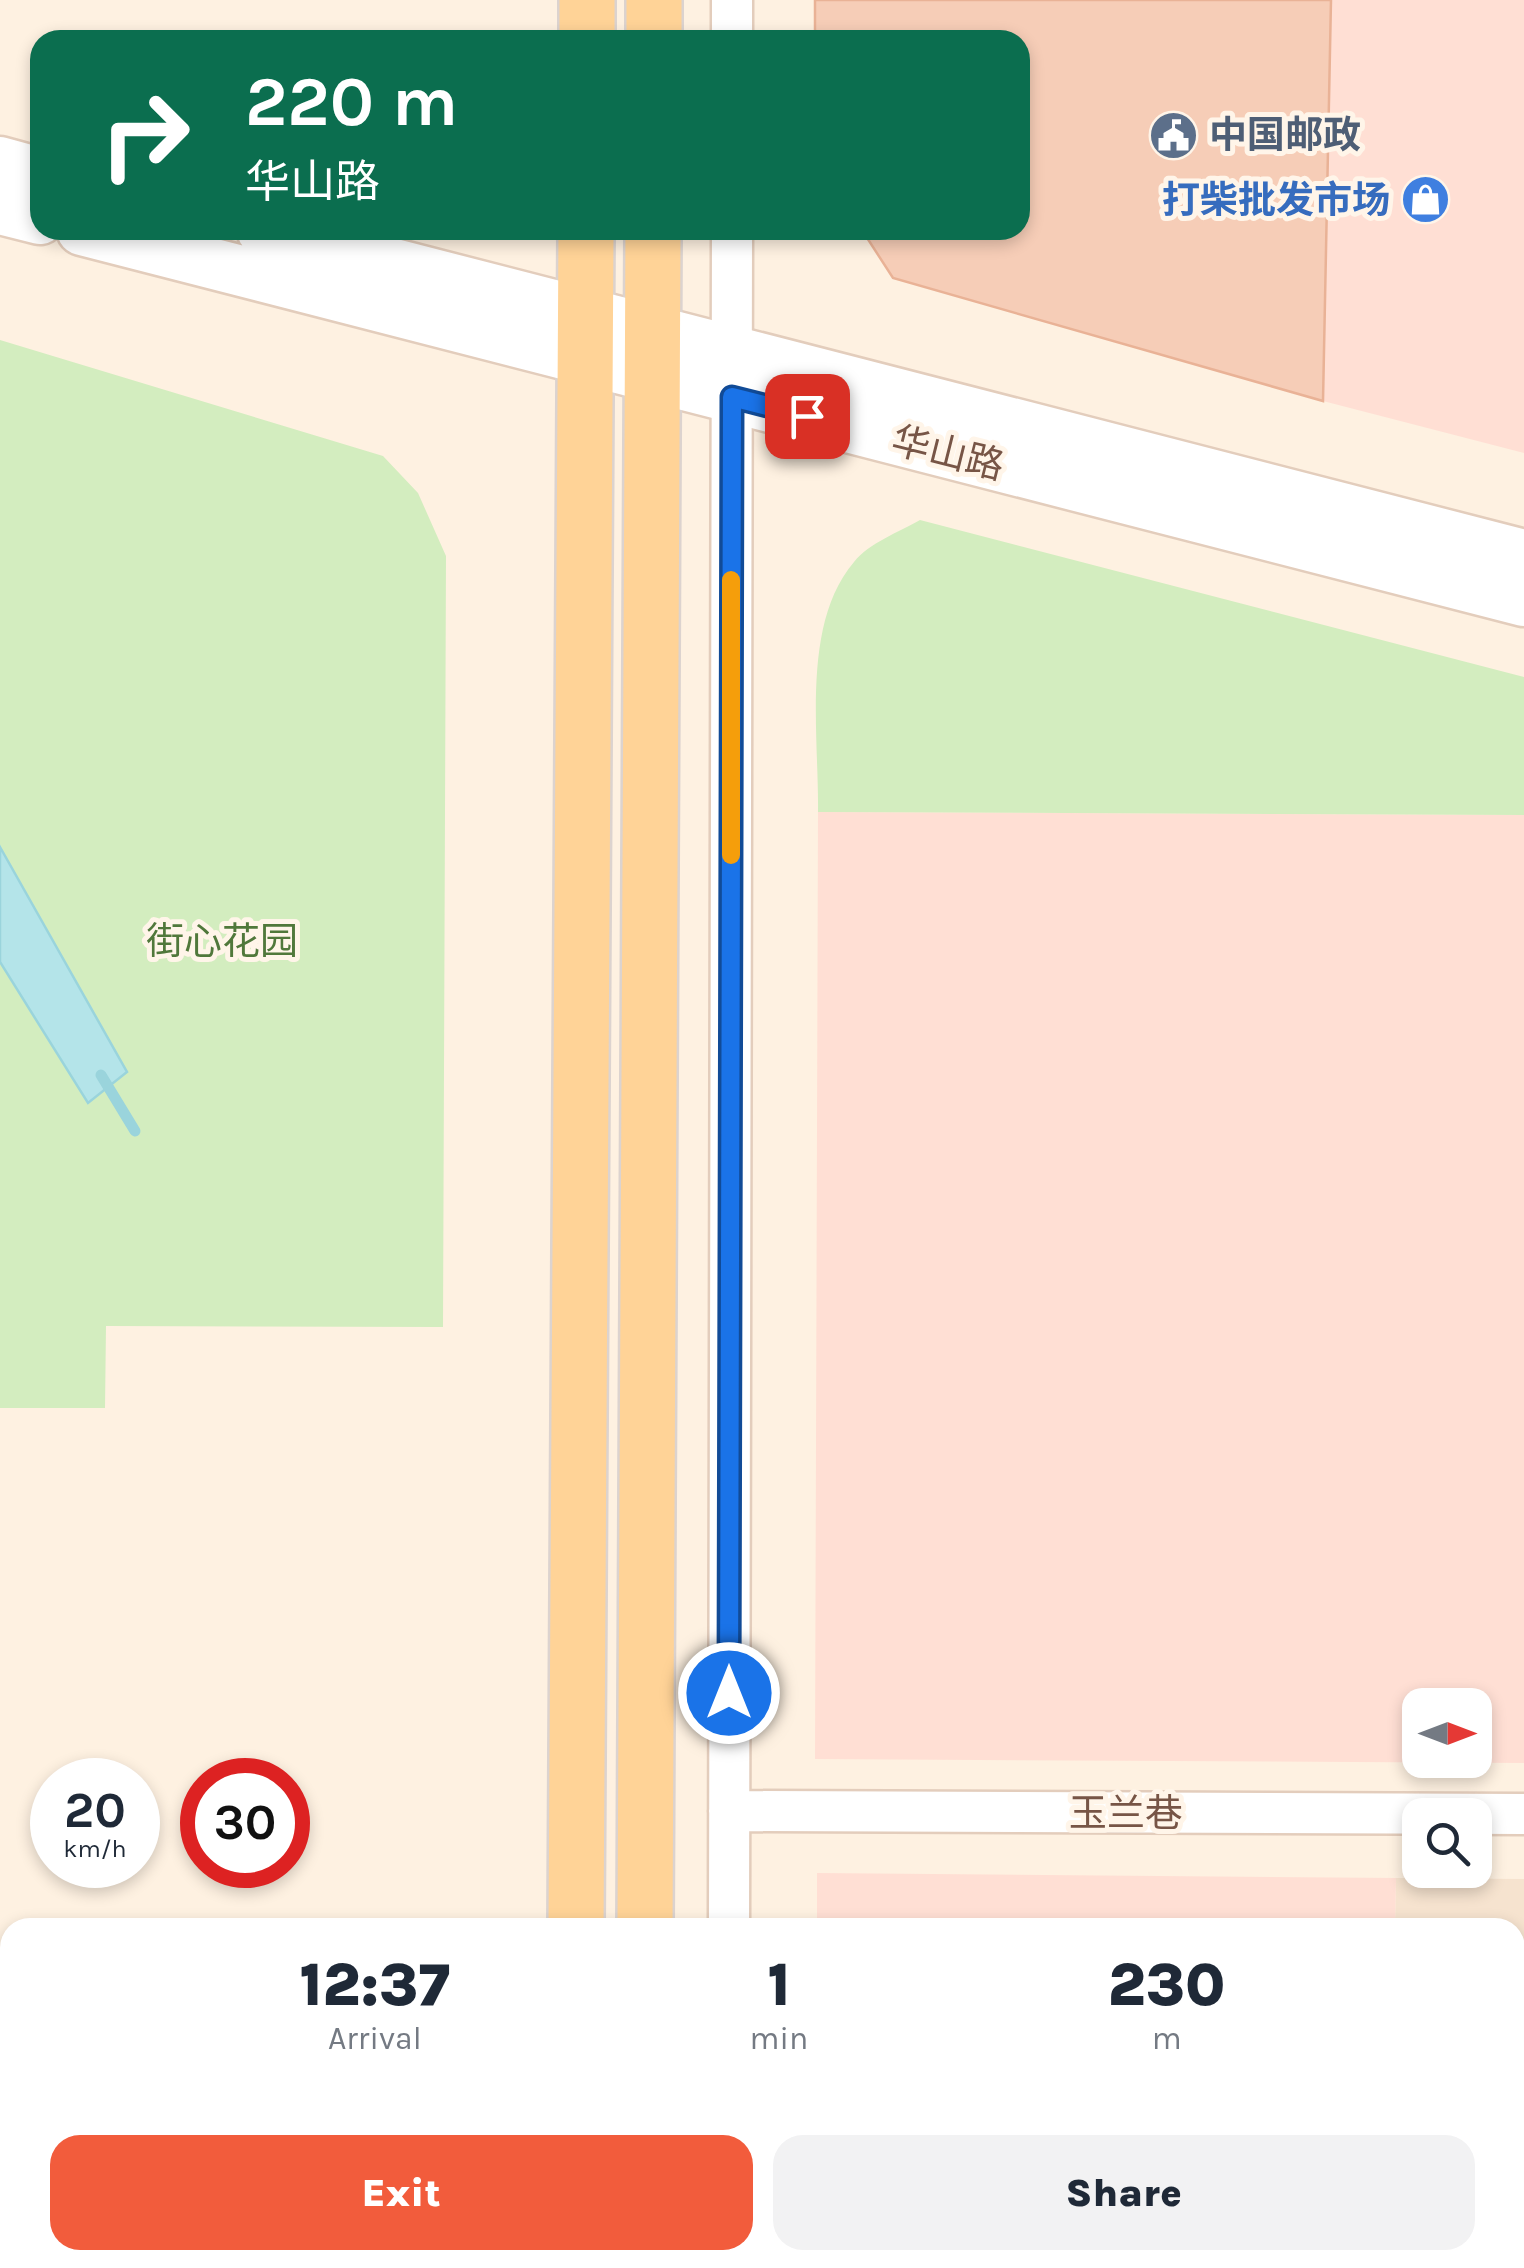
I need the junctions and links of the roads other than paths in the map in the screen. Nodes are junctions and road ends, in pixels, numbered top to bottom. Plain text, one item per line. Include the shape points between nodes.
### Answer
1 (587, 0) edge
2 (654, 0) edge
3 (732, 0) edge
4 (587, 30) edge
5 (654, 30) edge
6 (732, 30) edge
7 (0, 162) edge
8 (30, 170) edge
9 (0, 209) edge
10 (30, 216) edge
11 (129, 240) edge
12 (292, 240) edge
13 (586, 240) edge
14 (653, 240) edge
15 (732, 240) edge
16 (585, 336) junction
17 (652, 353) junction
18 (732, 374) junction
19 (1524, 555) edge
20 (1524, 601) edge
21 (728, 1811) junction
22 (1524, 1814) edge
23 (576, 1918) edge
24 (644, 1918) edge
25 (728, 1918) edge

1 - 4 main road
2 - 5 main road
3 - 6 street
7 - 8 street
9 - 10 street
11 - 16 street, 华山路
12 - 16 street, 华山路
13 - 16 main road
14 - 17 main road
15 - 18 street
16 - 17 street, 华山路
16 - 23 main road
17 - 18 street, 华山路
17 - 24 main road
18 - 19 street, 华山路
18 - 20 street, 华山路
18 - 21 street
21 - 22 street, 玉兰巷
21 - 25 street

